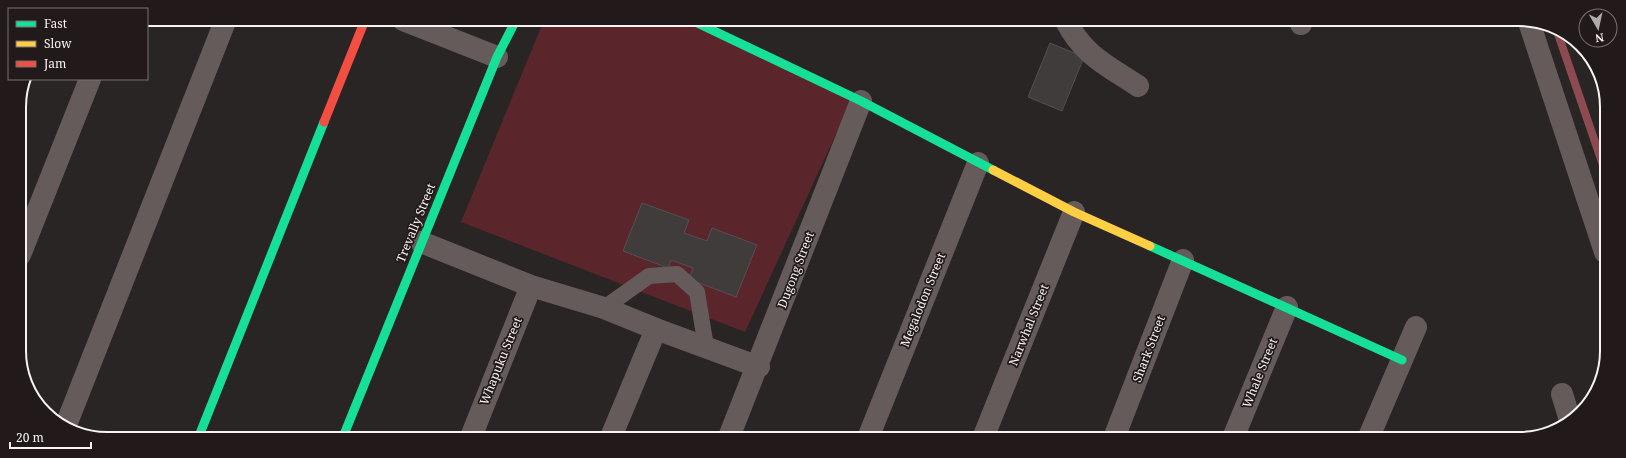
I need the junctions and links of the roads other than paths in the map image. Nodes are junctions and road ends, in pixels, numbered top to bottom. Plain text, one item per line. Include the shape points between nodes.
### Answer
1 (223, 26) edge
2 (363, 26) edge
3 (418, 26) edge
4 (513, 26) edge
5 (704, 26) edge
6 (1069, 26) edge
7 (1532, 27) edge
8 (497, 57) junction
9 (90, 80) edge
10 (1138, 86) dead end
11 (861, 101) junction
12 (978, 163) junction
13 (1074, 212) junction
14 (1600, 237) edge
15 (26, 240) edge
16 (421, 242) junction
17 (1183, 260) junction
18 (531, 286) junction
19 (1287, 307) junction
20 (604, 308) junction
21 (1416, 327) dead end
22 (656, 329) junction
23 (706, 347) junction
24 (1402, 360) junction
25 (758, 367) junction
26 (1562, 394) dead end
27 (1568, 415) edge
28 (67, 422) edge
29 (201, 432) edge
30 (345, 432) edge
31 (473, 432) edge
32 (613, 432) edge
33 (731, 432) edge
34 (870, 432) edge
35 (985, 432) edge
36 (1116, 432) edge
37 (1235, 432) edge
38 (1371, 432) edge

1 - 28 street
2 - 29 street
3 - 8 street
4 - 8 street, Trevally Street
5 - 11 street
6 - 10 street via 1087,52
7 - 14 street
8 - 16 street, Trevally Street
9 - 15 street
11 - 12 street
11 - 25 street, Dugong Street
12 - 13 street
12 - 34 street, Megalodon Street
13 - 17 street
13 - 35 street, Narwhal Street
16 - 18 street
16 - 30 street, Trevally Street
17 - 19 street
17 - 36 street, Shark Street
18 - 20 street
18 - 31 street, Whapuku Street
19 - 24 street
19 - 37 street, Whale Street
20 - 22 street
20 - 23 lane via 649,276 677,274 698,292
21 - 24 street
22 - 23 street
22 - 32 street
23 - 25 street
24 - 38 street
25 - 33 street, Dugong Street
26 - 27 street

